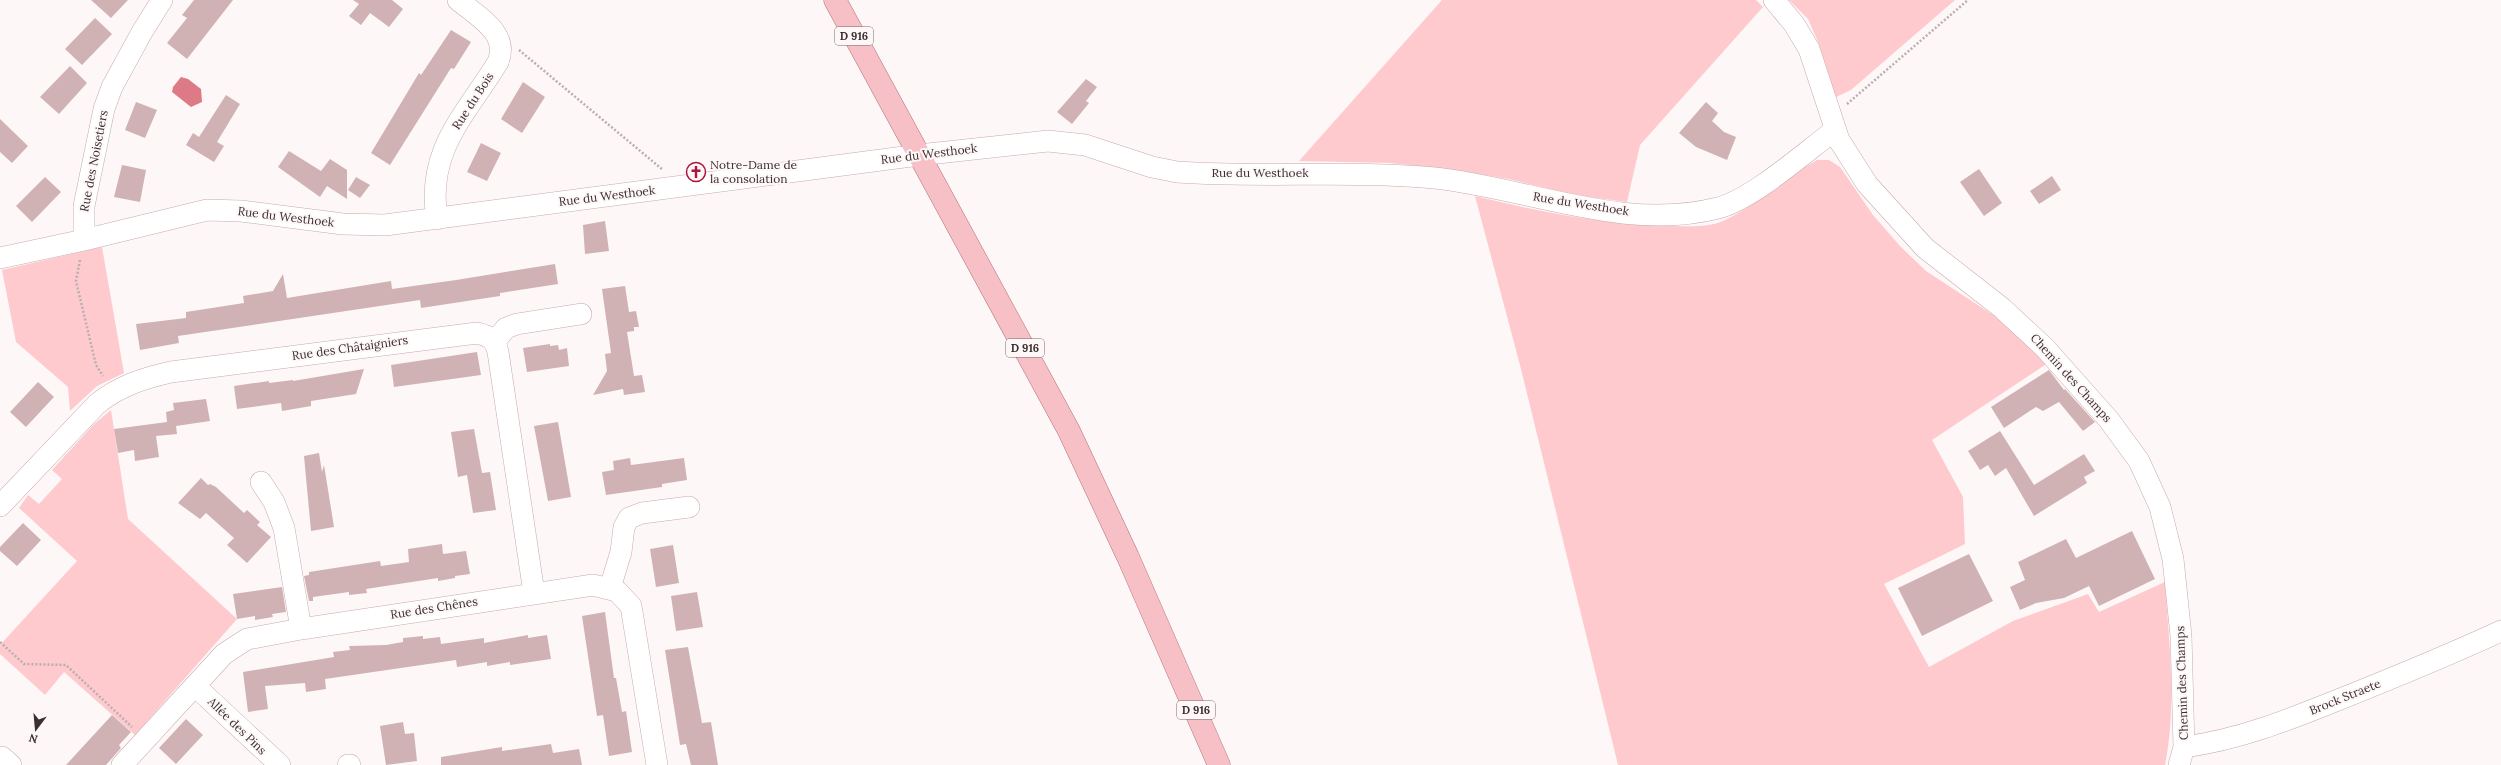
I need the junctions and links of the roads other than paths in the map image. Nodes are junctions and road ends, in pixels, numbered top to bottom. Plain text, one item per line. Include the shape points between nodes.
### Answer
1 (162, 0) edge
2 (458, 0) edge
3 (835, 0) edge
4 (1774, 0) edge
5 (1833, 121) junction
6 (919, 154) junction
7 (437, 219) junction
8 (84, 240) junction
9 (0, 258) edge
10 (581, 314) dead end
11 (494, 341) junction
12 (261, 482) dead end
13 (0, 506) edge
14 (689, 507) dead end
15 (610, 588) junction
16 (534, 593) junction
17 (300, 628) junction
18 (2501, 631) edge
19 (1170, 655) junction
20 (195, 686) junction
21 (2181, 756) edge
22 (122, 765) edge
23 (280, 765) edge
24 (657, 765) edge
25 (1202, 765) edge
26 (1219, 765) edge

1 - 8 street, Rue des Noisetiers via 142,32 104,109 84,206
2 - 7 street, Rue du Bois via 493,29 500,42 501,52 498,62 449,137 441,155 435,187
3 - 6 main road, D 916
4 - 5 street, Chemin des Champs via 1794,24 1808,50
5 - 6 street, Rue du Westhoek via 1740,199 1718,208 1672,213 1604,209 1490,186 1416,177 1356,173 1177,172 1059,141
5 - 21 street, Chemin des Champs via 1850,159 1891,214 1936,258 2002,308 2046,348 2113,424 2139,461 2160,507 2173,559 2181,636
6 - 7 street, Rue du Westhoek
6 - 19 main road, D 916 via 1069,431
7 - 8 street, Rue du Westhoek via 385,225 356,225 241,211 207,210
8 - 9 street, Rue du Westhoek
10 - 11 street via 517,324 506,328
11 - 13 street, Rue des Châtaigniers via 484,335 461,334 171,372 143,379 112,392 87,414
11 - 16 street via 500,358
12 - 17 street via 276,507 284,528
14 - 15 street via 642,513 629,518 624,527 621,552
15 - 16 street, Rue des Chênes via 593,585
15 - 24 street via 623,596 633,613
16 - 17 street, Rue des Chênes
17 - 20 street, Rue des Chênes via 256,636 238,644 224,654
18 - 21 street, Brock Straete via 2404,674 2272,725
19 - 25 main road, D 916
19 - 26 main road, D 916
20 - 22 street, Rue des Chênes
20 - 23 street, Allée des Pins

